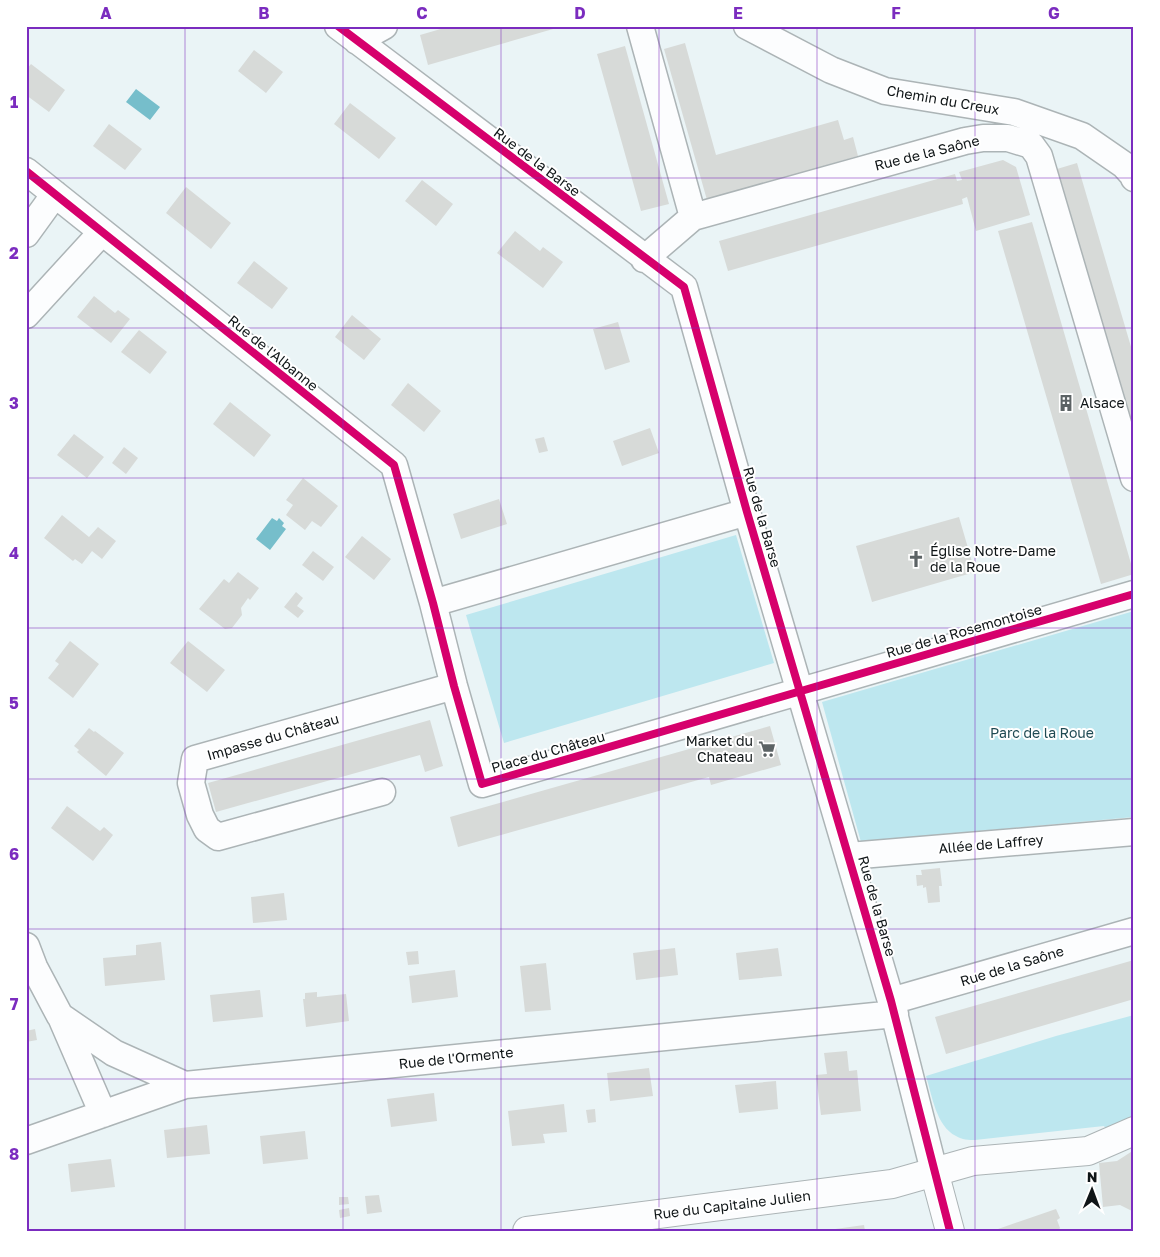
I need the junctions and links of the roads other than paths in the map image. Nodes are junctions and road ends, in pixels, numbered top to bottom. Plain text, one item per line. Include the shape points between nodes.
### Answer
1 (384, 26) edge
2 (640, 26) edge
3 (747, 26) edge
4 (348, 34) edge
5 (26, 171) edge
6 (1133, 175) edge
7 (55, 194) junction
8 (693, 216) junction
9 (102, 232) junction
10 (26, 234) edge
11 (644, 259) junction
12 (26, 315) edge
13 (1134, 478) edge
14 (747, 512) junction
15 (1134, 594) edge
16 (433, 602) junction
17 (454, 686) junction
18 (800, 692) junction
19 (382, 792) dead end
20 (1134, 832) edge
21 (849, 856) junction
22 (1134, 931) edge
23 (26, 946) edge
24 (893, 1008) junction
25 (60, 1016) junction
26 (185, 1084) junction
27 (103, 1114) junction
28 (1134, 1131) edge
29 (26, 1141) edge
30 (934, 1171) junction
31 (527, 1231) edge
32 (950, 1231) edge

1 - 4 street
2 - 8 street
3 - 6 street, Chemin du Creux via 831,70 885,91 1014,112 1082,136
4 - 11 street, Rue de la Barse
5 - 7 street, Rue de l'Albanne
7 - 9 street, Rue de l'Albanne
7 - 10 street
8 - 11 street, Rue de la Saône
8 - 13 street, Rue de la Saône via 965,141 1008,138 1031,145 1039,156
9 - 12 street
9 - 16 street, Rue de l'Albanne via 394,465
11 - 14 street, Rue de la Barse via 684,288
14 - 16 street
14 - 18 street, Rue de la Barse
15 - 18 street, Rue de la Rosemontoise
16 - 17 street, Place du Château
17 - 18 street, Place du Château via 482,784
17 - 19 street, Impasse du Château via 195,759 191,782 200,815 207,829 218,837
18 - 21 street, Rue de la Barse
20 - 21 street, Allée de Laffrey
21 - 24 street, Rue de la Barse
22 - 24 street, Rue de la Saône
23 - 25 street
24 - 26 street, Rue de l'Ormente
24 - 30 street, Rue de la Barse
25 - 26 street via 114,1053
25 - 27 street
26 - 27 street, Rue de l'Ormente
27 - 29 street, Rue de l'Ormente
28 - 30 street, Rue du Capitaine Julien via 1088,1151 973,1161
30 - 31 street, Rue du Capitaine Julien via 892,1184
30 - 32 street

